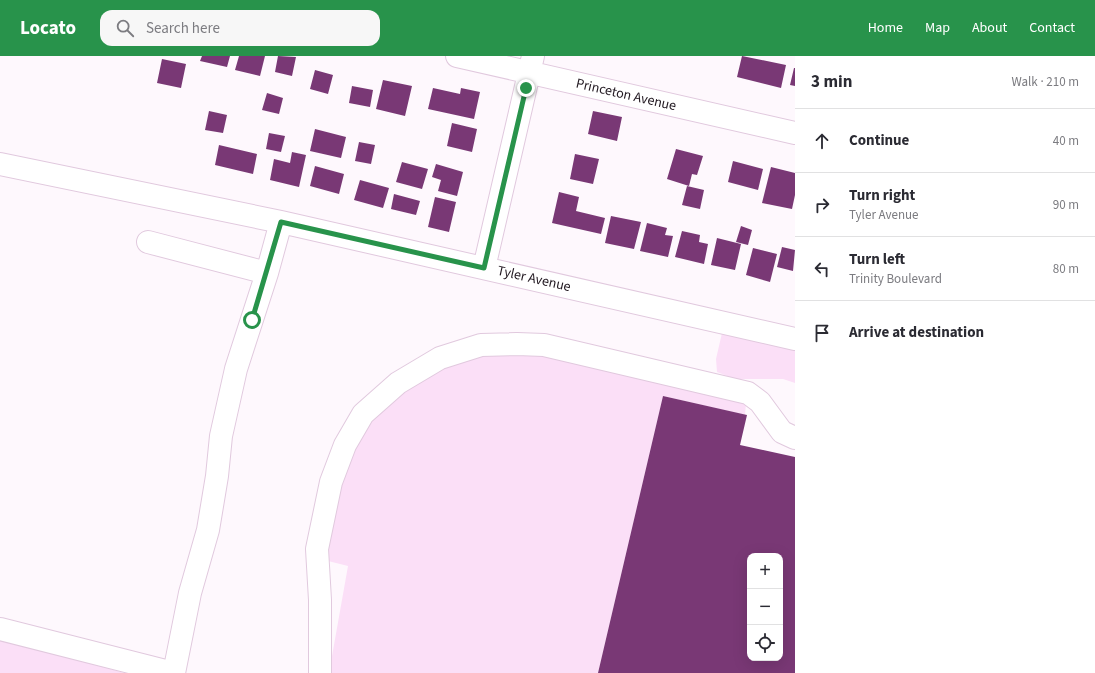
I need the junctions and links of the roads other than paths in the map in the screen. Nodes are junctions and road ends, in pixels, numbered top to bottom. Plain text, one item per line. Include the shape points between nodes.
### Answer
1 (456, 56) edge
2 (532, 64) edge
3 (795, 133) edge
4 (0, 164) edge
5 (281, 222) junction
6 (148, 242) dead end
7 (484, 268) junction
8 (267, 273) junction
9 (795, 339) edge
10 (795, 438) edge
11 (0, 629) edge
12 (173, 673) edge
13 (320, 673) edge

1 - 2 street, Princeton Avenue
2 - 3 street, Princeton Avenue
2 - 7 street
4 - 5 street, Tyler Avenue
5 - 7 street, Tyler Avenue
5 - 8 street
6 - 8 street
7 - 9 street, Tyler Avenue
8 - 12 street via 236,369 221,436 209,523 190,593
10 - 13 street via 782,432 760,402 748,393 544,345 481,345 440,358 398,383 363,414 345,445 331,482 316,549 320,600
11 - 12 street

